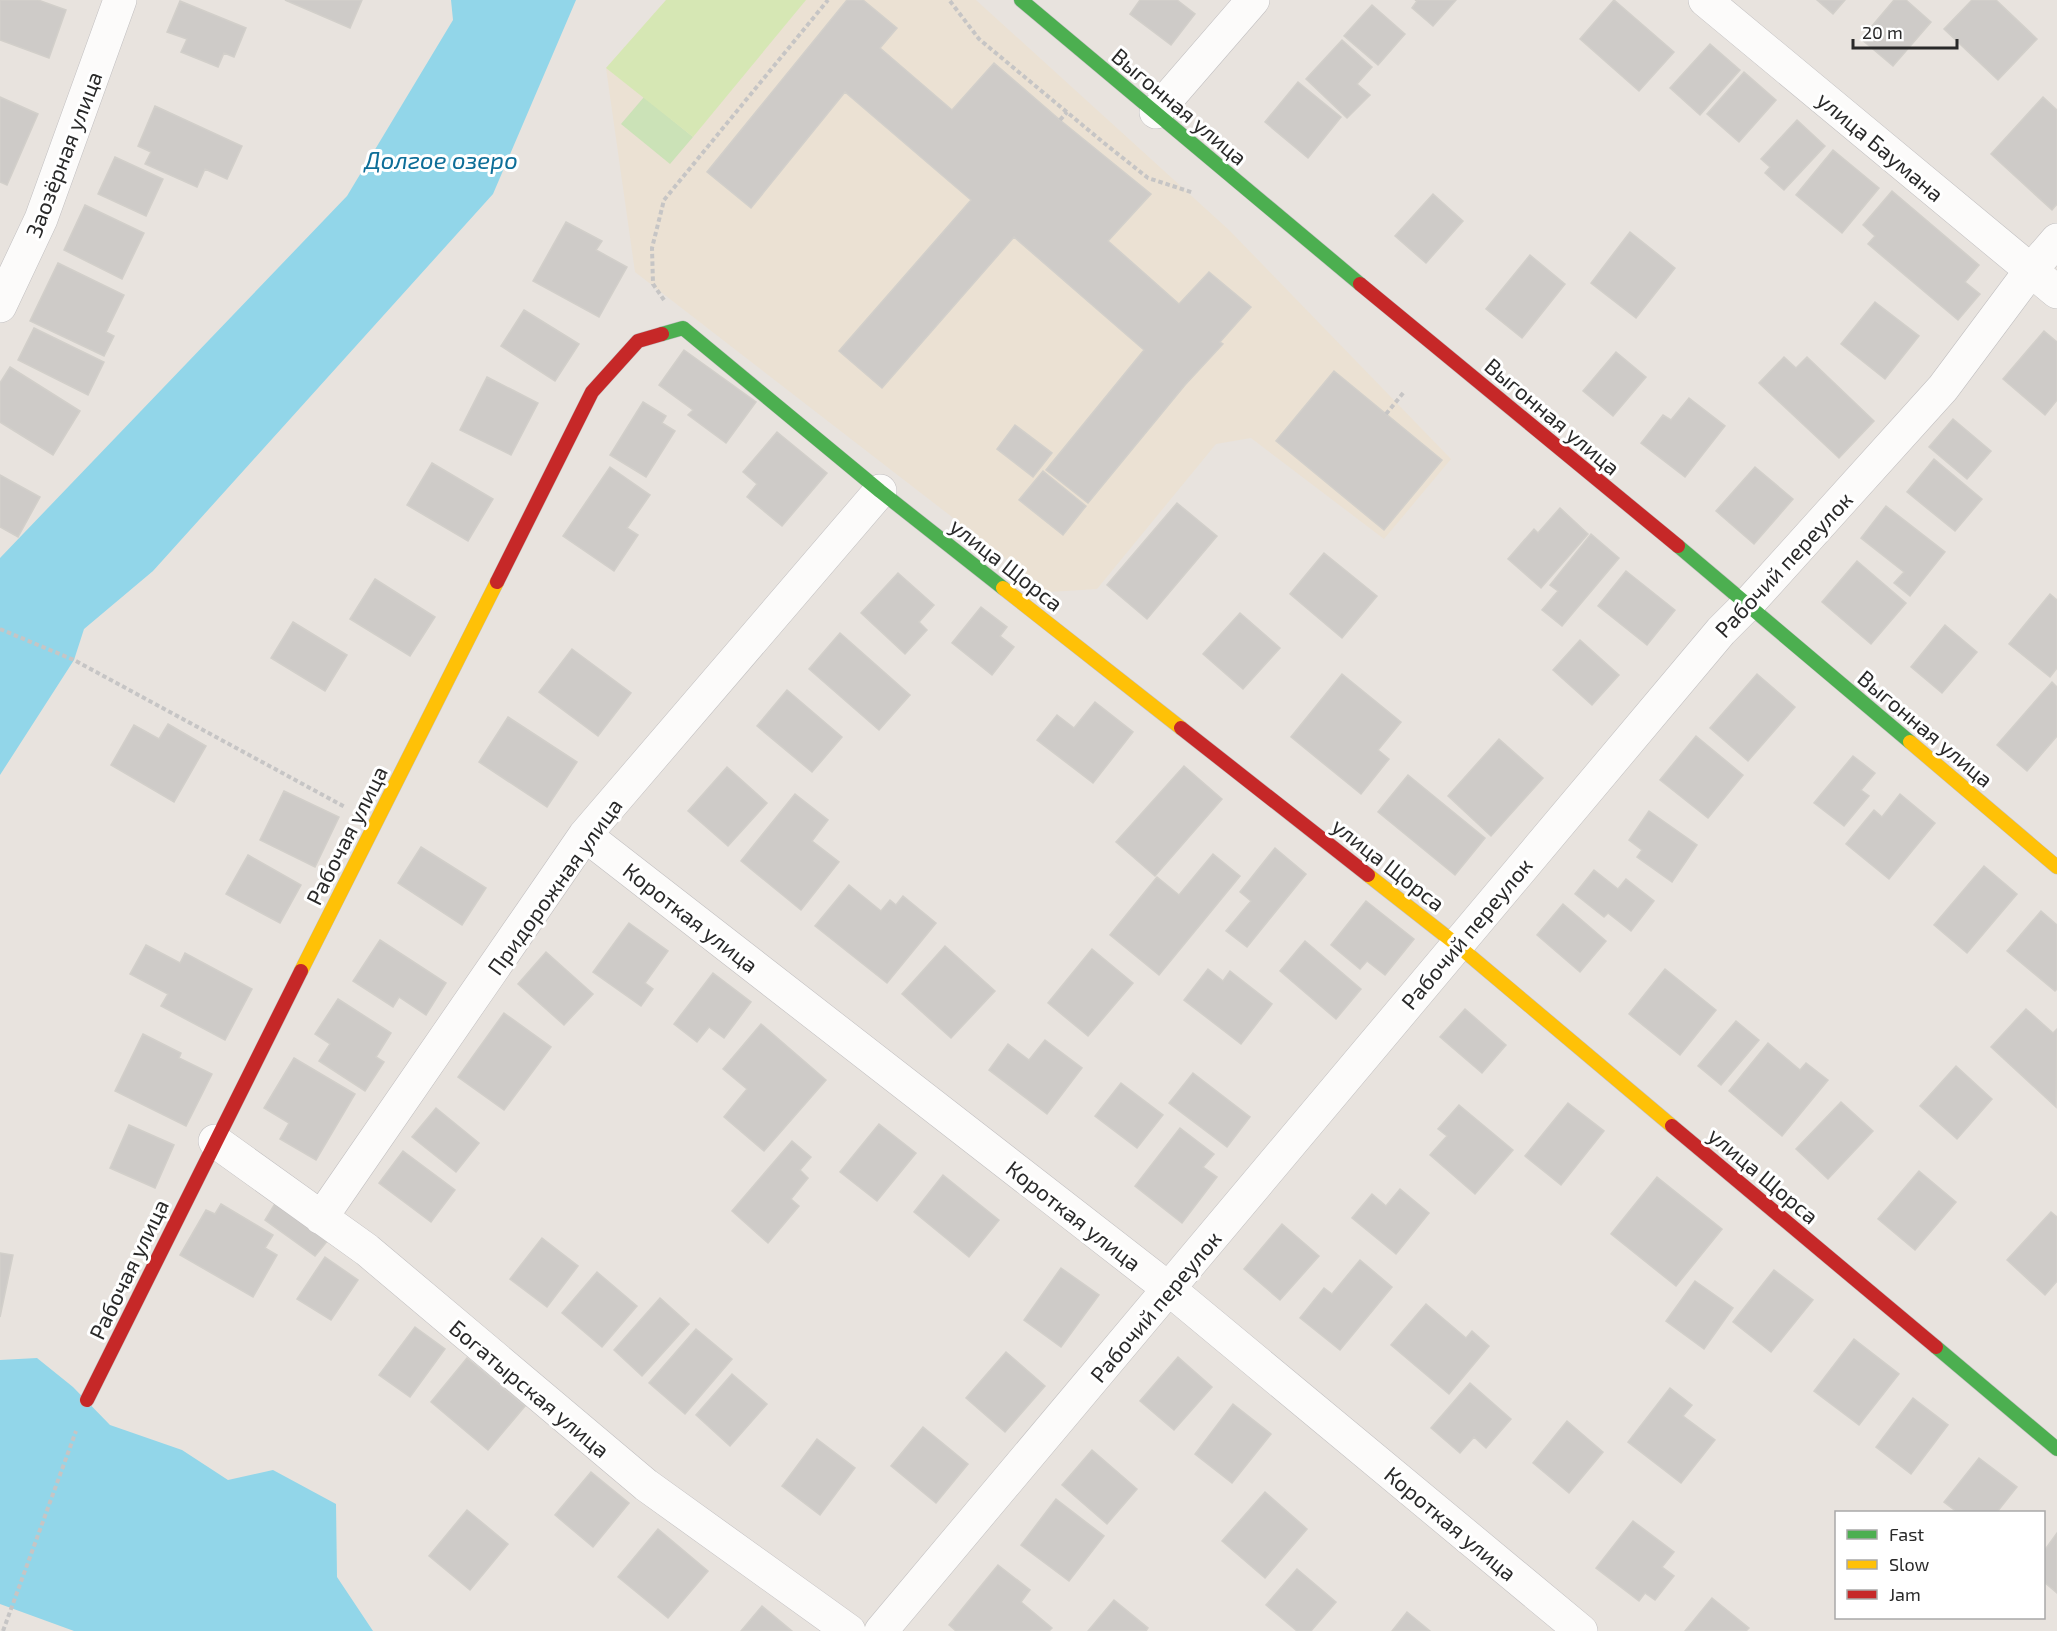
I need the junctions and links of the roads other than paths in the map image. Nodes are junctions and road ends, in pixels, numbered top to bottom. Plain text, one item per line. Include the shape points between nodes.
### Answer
1 (120, 0) edge
2 (1021, 0) edge
3 (1253, 0) edge
4 (1705, 0) edge
5 (1156, 112) junction
6 (2057, 240) edge
7 (2031, 270) junction
8 (2057, 292) edge
9 (0, 306) edge
10 (683, 328) joint
11 (880, 491) junction
12 (1748, 604) junction
13 (585, 835) junction
14 (2057, 867) edge
15 (1456, 944) junction
16 (215, 1141) junction
17 (321, 1218) junction
18 (1169, 1289) junction
19 (87, 1400) road end
20 (2057, 1449) edge
21 (849, 1631) edge
22 (881, 1631) edge
23 (1581, 1631) edge

1 - 9 street, Заозёрная улица via 41,219
2 - 5 street, Выгонная улица
3 - 5 street
4 - 7 street, улица Баумана
5 - 12 street, Выгонная улица
6 - 7 street, Рабочий переулок
7 - 8 street, улица Баумана
7 - 12 street, Рабочий переулок via 1943,388
10 - 11 street, улица Щорса
10 - 16 street, Рабочая улица via 638,341 592,392
11 - 13 street, Придорожная улица
11 - 15 street, улица Щорса
12 - 14 street, Выгонная улица
12 - 15 street, Рабочий переулок via 1720,631
13 - 17 street, Придорожная улица
13 - 18 street, Короткая улица
15 - 18 street, Рабочий переулок
15 - 20 street, улица Щорса
16 - 17 street, Богатырская улица
16 - 19 street, Рабочая улица
17 - 21 street, Богатырская улица via 367,1250 646,1485
18 - 22 street, Рабочий переулок
18 - 23 street, Короткая улица

